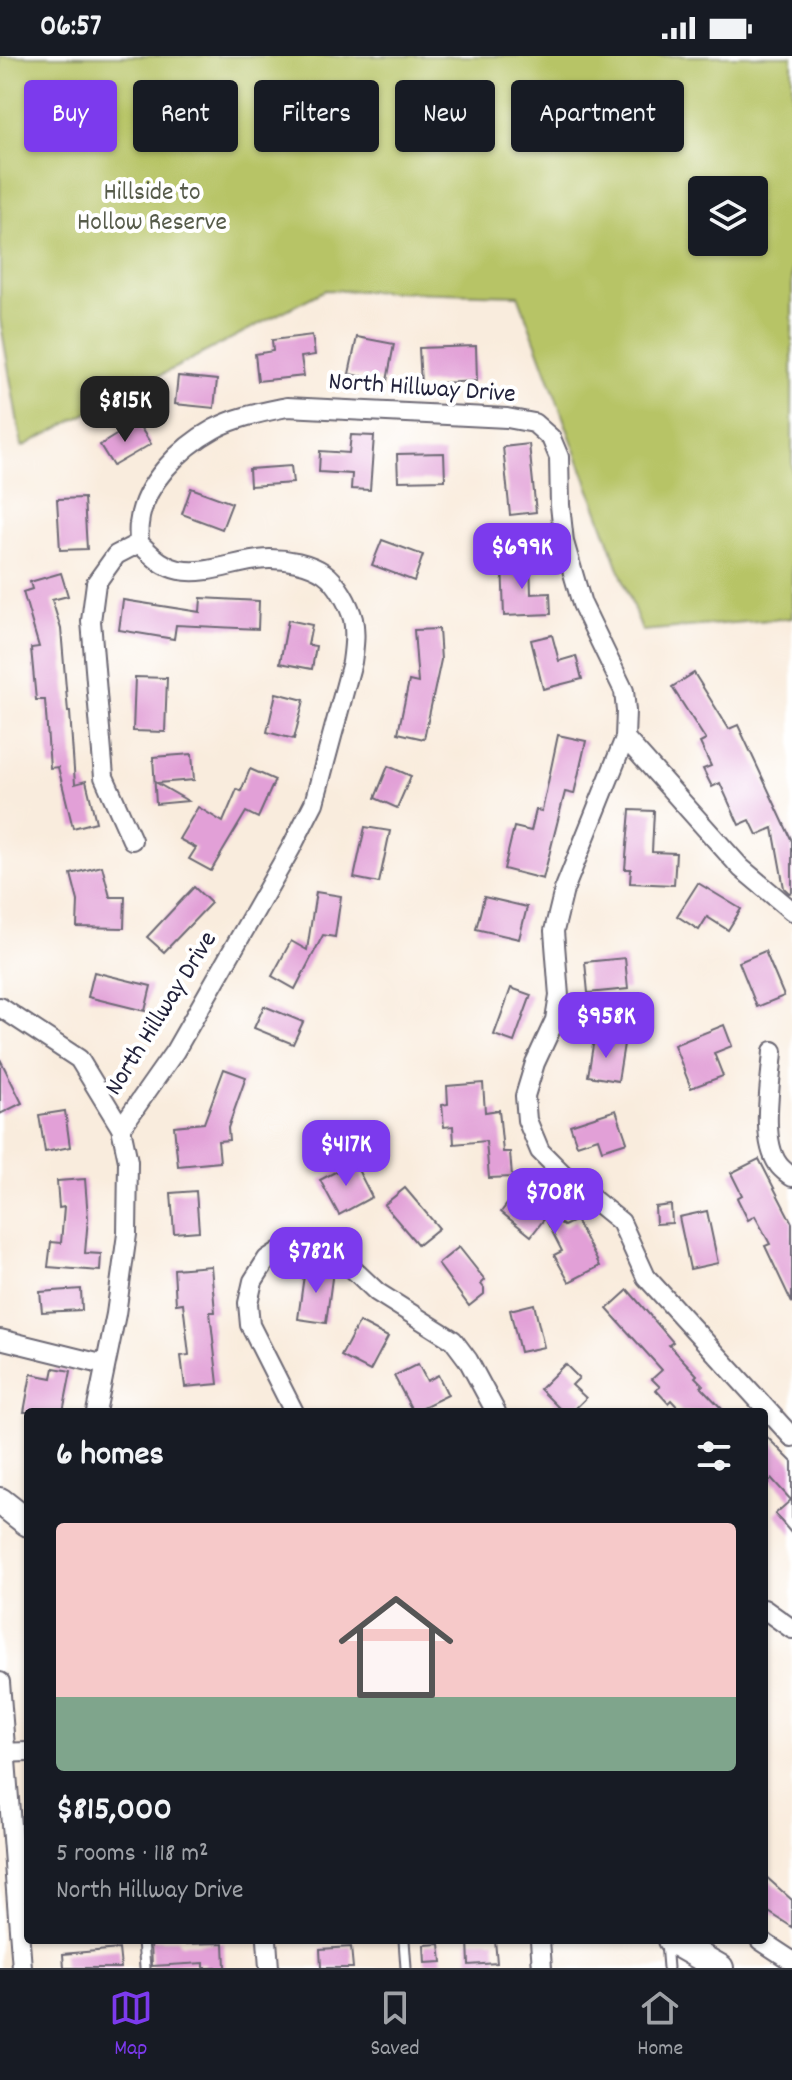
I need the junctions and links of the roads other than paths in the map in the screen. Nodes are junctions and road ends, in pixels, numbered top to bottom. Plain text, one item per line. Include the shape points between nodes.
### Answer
1 (139, 543) junction
2 (625, 738) junction
3 (132, 840) dead end
4 (792, 911) edge
5 (0, 1007) edge
6 (773, 1051) dead end
7 (121, 1128) junction
8 (792, 1177) edge
9 (0, 1339) edge
10 (105, 1365) junction
11 (97, 1408) edge
12 (292, 1408) edge
13 (494, 1408) edge
14 (766, 1408) edge
15 (768, 1411) edge
16 (792, 1437) edge
17 (1, 1506) edge
18 (24, 1520) edge
19 (768, 1612) edge
20 (792, 1629) edge
21 (0, 1682) edge
22 (24, 1752) edge
23 (2, 1753) edge
24 (143, 1944) edge
25 (267, 1944) edge
26 (404, 1944) edge
27 (540, 1944) edge
28 (669, 1944) edge
29 (676, 1944) edge
30 (766, 1944) edge
31 (792, 1961) edge
32 (22, 1968) edge
33 (145, 1968) edge
34 (269, 1968) edge
35 (406, 1968) edge
36 (542, 1968) edge
37 (668, 1968) edge
38 (720, 1968) edge

1 - 2 street, North Hillway Drive via 147,495 164,471 215,428 258,413 287,407 534,423 551,438 559,457 564,542 582,604 624,691
1 - 3 street via 116,555 96,583 91,621 104,777
1 - 7 street, North Hillway Drive via 159,563 181,571 269,559 324,573 341,592 353,618 355,640 314,803 175,1051
2 - 4 street via 741,868
2 - 14 street, North Hillway Drive via 564,890 554,931 559,996 525,1096 527,1120 540,1151 621,1222 646,1277
5 - 7 street via 79,1059
6 - 8 street via 770,1147 778,1166
7 - 10 street via 128,1161 127,1234
9 - 10 street
10 - 11 street
12 - 13 street via 250,1325 248,1303 253,1281 267,1259 287,1246 305,1243 337,1254 377,1292 453,1340
15 - 16 street, North Hillway Drive
17 - 18 street
19 - 20 street
21 - 23 street
22 - 23 street
23 - 32 street
24 - 33 lane
25 - 34 street
26 - 35 lane
27 - 36 street
28 - 37 lane
29 - 38 street
30 - 31 street

